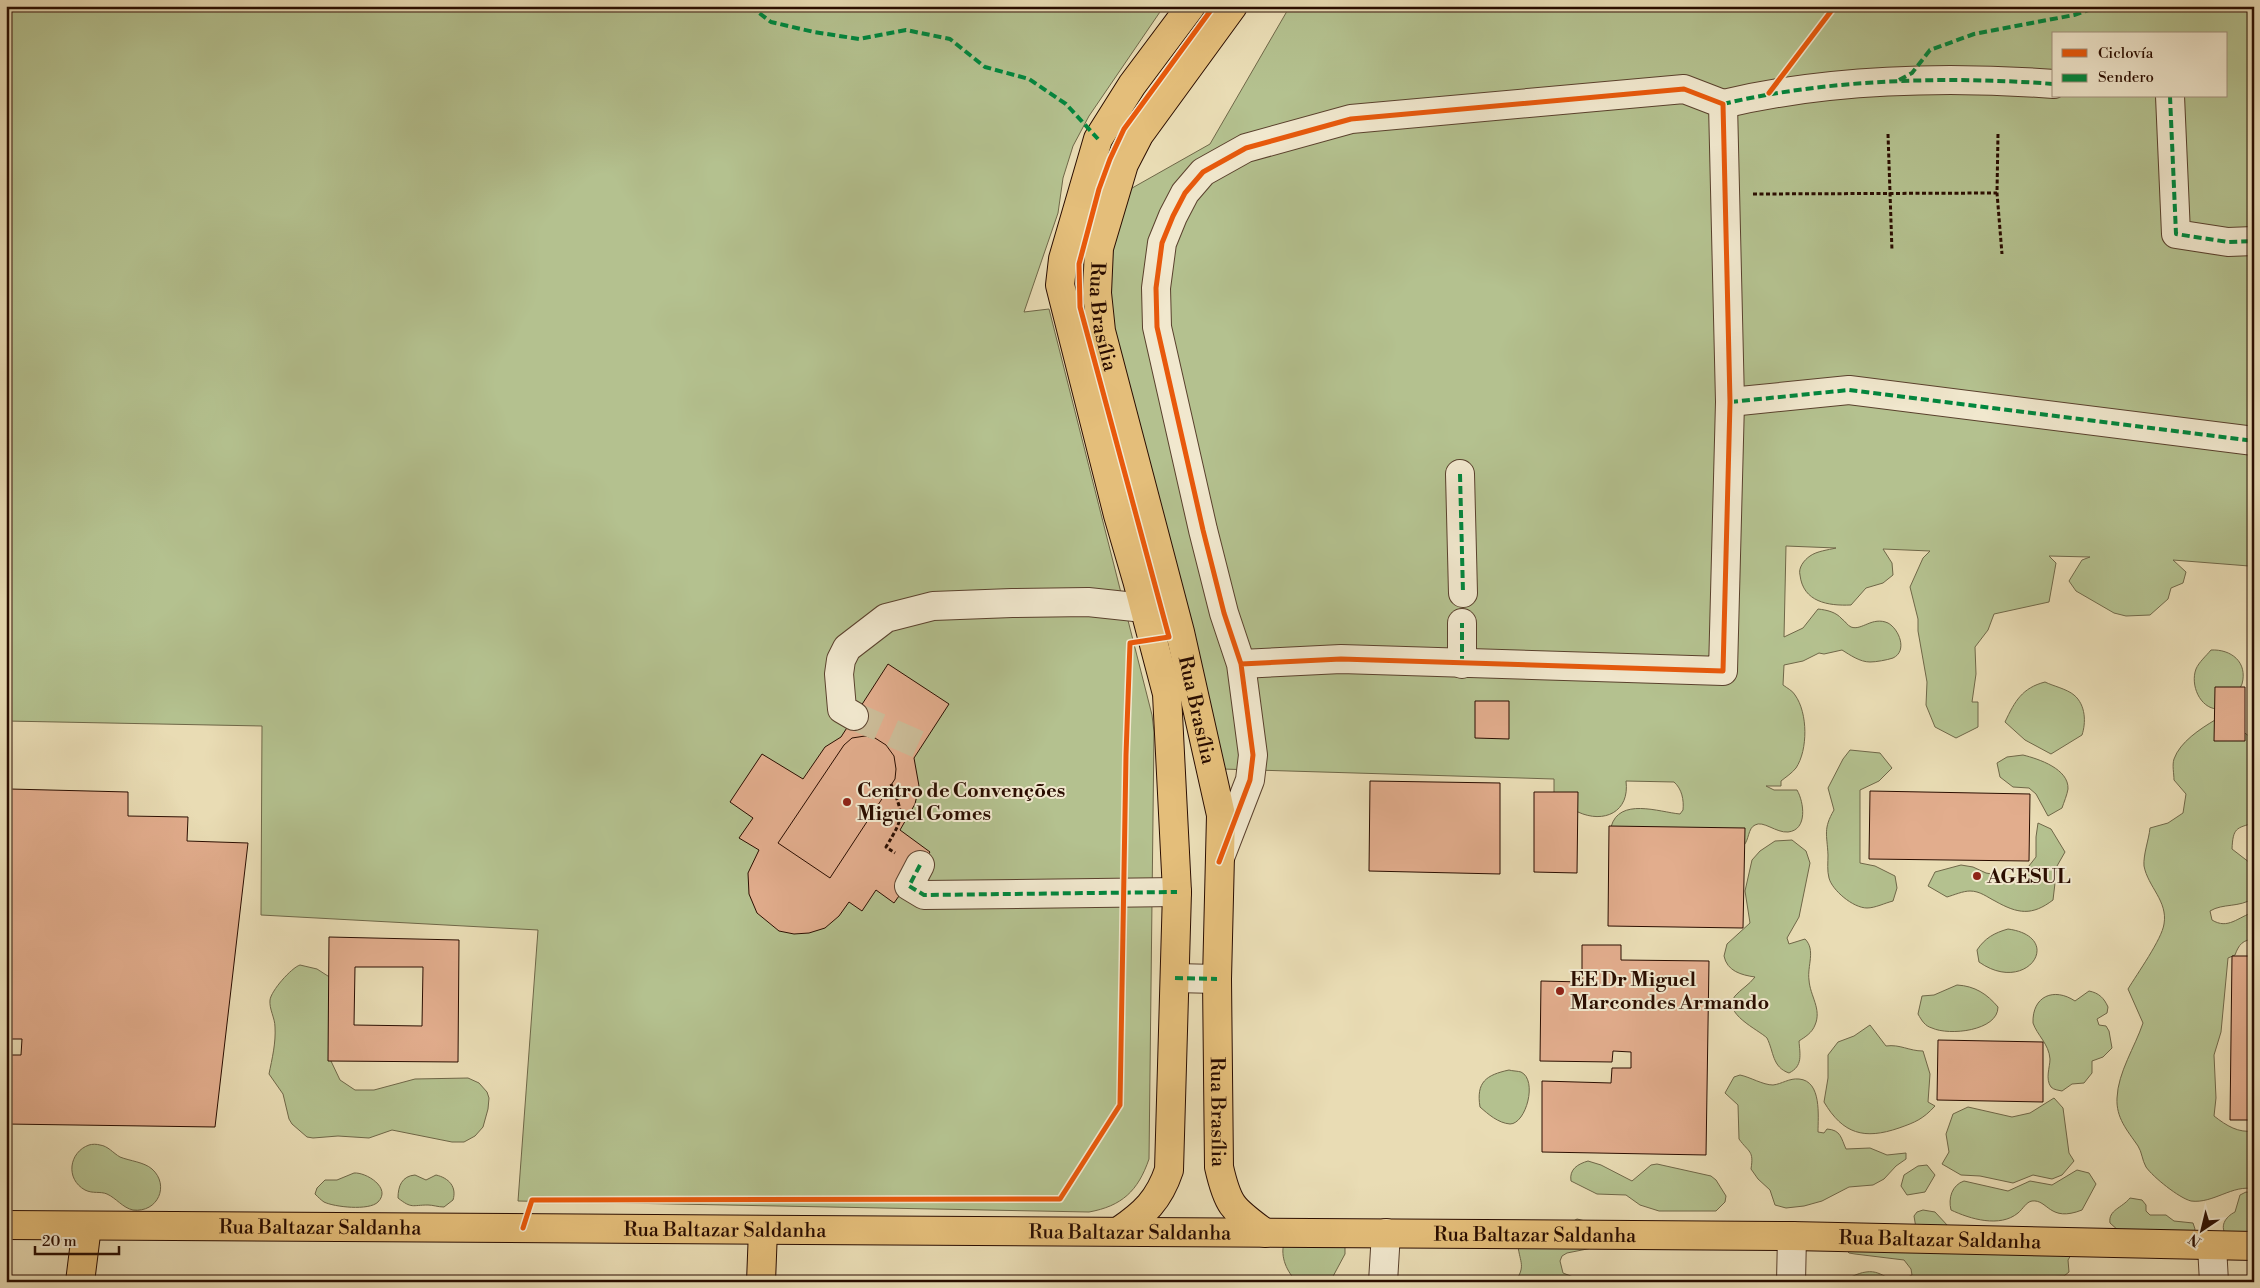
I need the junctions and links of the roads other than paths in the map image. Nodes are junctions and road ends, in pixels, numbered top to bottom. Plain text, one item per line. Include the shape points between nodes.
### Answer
1 (1191, 6) edge
2 (1233, 6) edge
3 (2052, 84) edge
4 (2170, 98) edge
5 (1723, 104) junction
6 (2254, 241) edge
7 (1730, 402) junction
8 (2254, 441) edge
9 (1460, 474) dead end
10 (1463, 593) dead end
11 (1144, 608) junction
12 (1462, 623) dead end
13 (1241, 664) junction
14 (1462, 664) junction
15 (854, 716) tunnel mouth
16 (910, 861) road end
17 (1219, 862) junction
18 (1177, 892) junction
19 (1176, 978) junction
20 (1217, 979) junction
21 (6, 1226) edge
22 (87, 1226) junction
23 (764, 1230) junction
24 (1119, 1231) junction
25 (1265, 1233) junction
26 (1386, 1233) junction
27 (1792, 1236) junction
28 (2212, 1246) junction
29 (2254, 1246) edge
30 (1383, 1272) edge
31 (80, 1282) edge
32 (761, 1282) edge
33 (1791, 1282) edge
34 (2214, 1282) edge

1 - 11 main road, Rua Brasília via 1132,85 1098,139 1063,259 1060,285
2 - 17 main road, Rua Brasília via 1139,135 1124,164 1098,248 1097,293 1101,331 1180,632 1221,815
3 - 5 street via 2008,80 1897,81 1769,93
4 - 6 street via 2176,234 2228,242
5 - 7 street
5 - 13 street via 1684,89 1352,120 1246,148 1203,172 1185,193 1162,243 1156,288 1157,327 1202,530
7 - 8 street via 1849,390
7 - 14 street via 1723,671
9 - 10 street
11 - 15 street via 1088,602 933,606 886,618 847,648 841,660 842,709
11 - 18 main road, Rua Brasília via 1167,694
12 - 14 street
13 - 14 street via 1341,659
13 - 17 street via 1253,755 1250,780
16 - 18 street via 909,886 924,895
17 - 20 main road, Rua Brasília
18 - 19 main road, Rua Brasília
19 - 20 street
19 - 24 main road, Rua Brasília via 1169,1170 1157,1196 1146,1210
20 - 25 main road, Rua Brasília via 1219,1167 1225,1193 1234,1208
21 - 22 main road, Rua Baltazar Saldanha
22 - 23 main road, Rua Baltazar Saldanha
22 - 31 main road
23 - 24 main road, Rua Baltazar Saldanha
23 - 32 main road
24 - 25 main road, Rua Baltazar Saldanha
25 - 26 main road, Rua Baltazar Saldanha
26 - 27 main road, Rua Baltazar Saldanha
26 - 30 street
27 - 28 main road, Rua Baltazar Saldanha
27 - 33 street
28 - 29 main road, Rua Baltazar Saldanha
28 - 34 street

